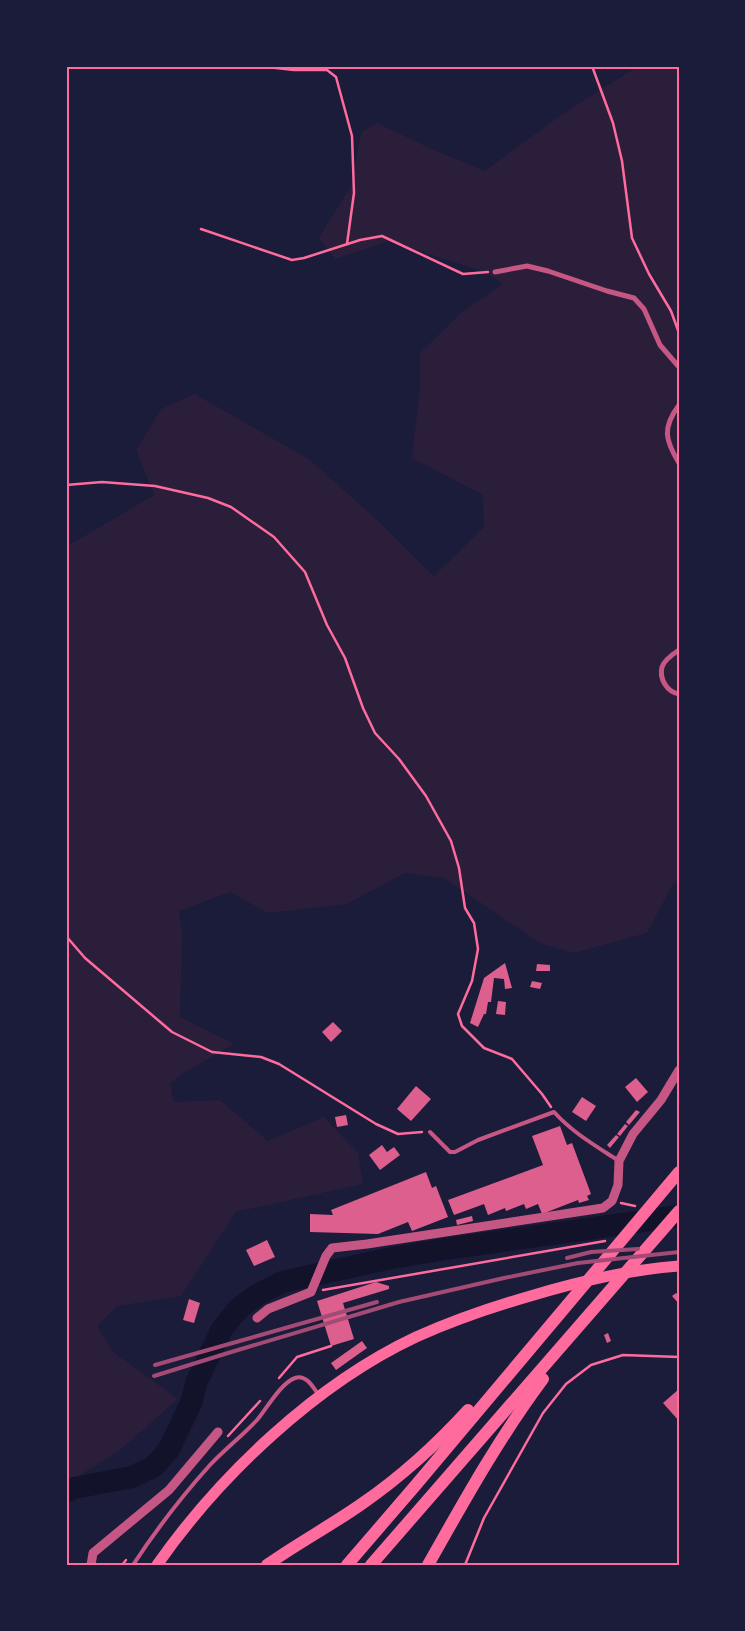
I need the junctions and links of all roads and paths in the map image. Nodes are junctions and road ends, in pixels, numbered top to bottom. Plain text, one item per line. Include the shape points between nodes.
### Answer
1 (258, 66) edge
2 (592, 66) edge
3 (201, 229) dead end
4 (347, 244) junction
5 (494, 272) joint
6 (679, 333) edge
7 (679, 366) edge
8 (679, 406) edge
9 (679, 463) edge
10 (66, 485) edge
11 (679, 650) edge
12 (679, 694) edge
13 (66, 936) edge
14 (679, 1070) edge
15 (554, 1112) junction
16 (430, 1132) joint
17 (619, 1161) junction
18 (679, 1172) edge
19 (679, 1211) edge
20 (611, 1240) dead end
21 (679, 1266) edge
22 (311, 1292) junction
23 (598, 1305) junction
24 (562, 1311) junction
25 (257, 1318) dead end
26 (331, 1346) dead end
27 (679, 1357) edge
28 (274, 1385) dead end
29 (320, 1396) junction
30 (262, 1399) dead end
31 (222, 1435) joint
32 (91, 1565) edge
33 (133, 1565) edge
34 (156, 1565) edge
35 (267, 1565) edge
36 (347, 1565) edge
37 (371, 1565) edge
38 (428, 1565) edge
39 (465, 1565) edge

1 - 4 path via 327,70 336,77 352,136 354,193
2 - 6 path via 622,161 632,238
3 - 4 path via 292,260
4 - 5 path via 382,236 463,274
5 - 7 street via 527,266 634,298 644,309 660,345
8 - 9 street via 666,428 670,449
10 - 15 path via 102,482 154,486 208,498 230,507 274,536 305,572 375,733 426,796 451,841 465,908 474,923 478,949 472,981 458,1014 462,1026 484,1048 512,1059
11 - 12 street via 662,666 662,680 672,693
13 - 16 path via 85,958 172,1032 212,1052 261,1057 279,1064 376,1124 398,1134
14 - 17 street via 661,1100 633,1134
15 - 16 lane via 478,1140 456,1152 450,1152
15 - 17 lane via 583,1138
17 - 22 street via 618,1185 612,1201 603,1208 332,1248
18 - 24 highway
19 - 23 highway
20 - 22 path
21 - 29 highway via 606,1276 556,1288 448,1323 381,1356
22 - 25 street via 268,1309
23 - 37 highway
23 - 38 highway via 503,1436
24 - 35 highway via 408,1470 361,1505
24 - 36 highway
26 - 28 path via 298,1357
27 - 39 path via 623,1355 591,1365 566,1384 543,1413 484,1518
29 - 33 lane via 306,1379 296,1378 285,1384 261,1415 175,1507
29 - 34 highway via 214,1493
30 - 31 path
31 - 32 street via 169,1490 93,1553

